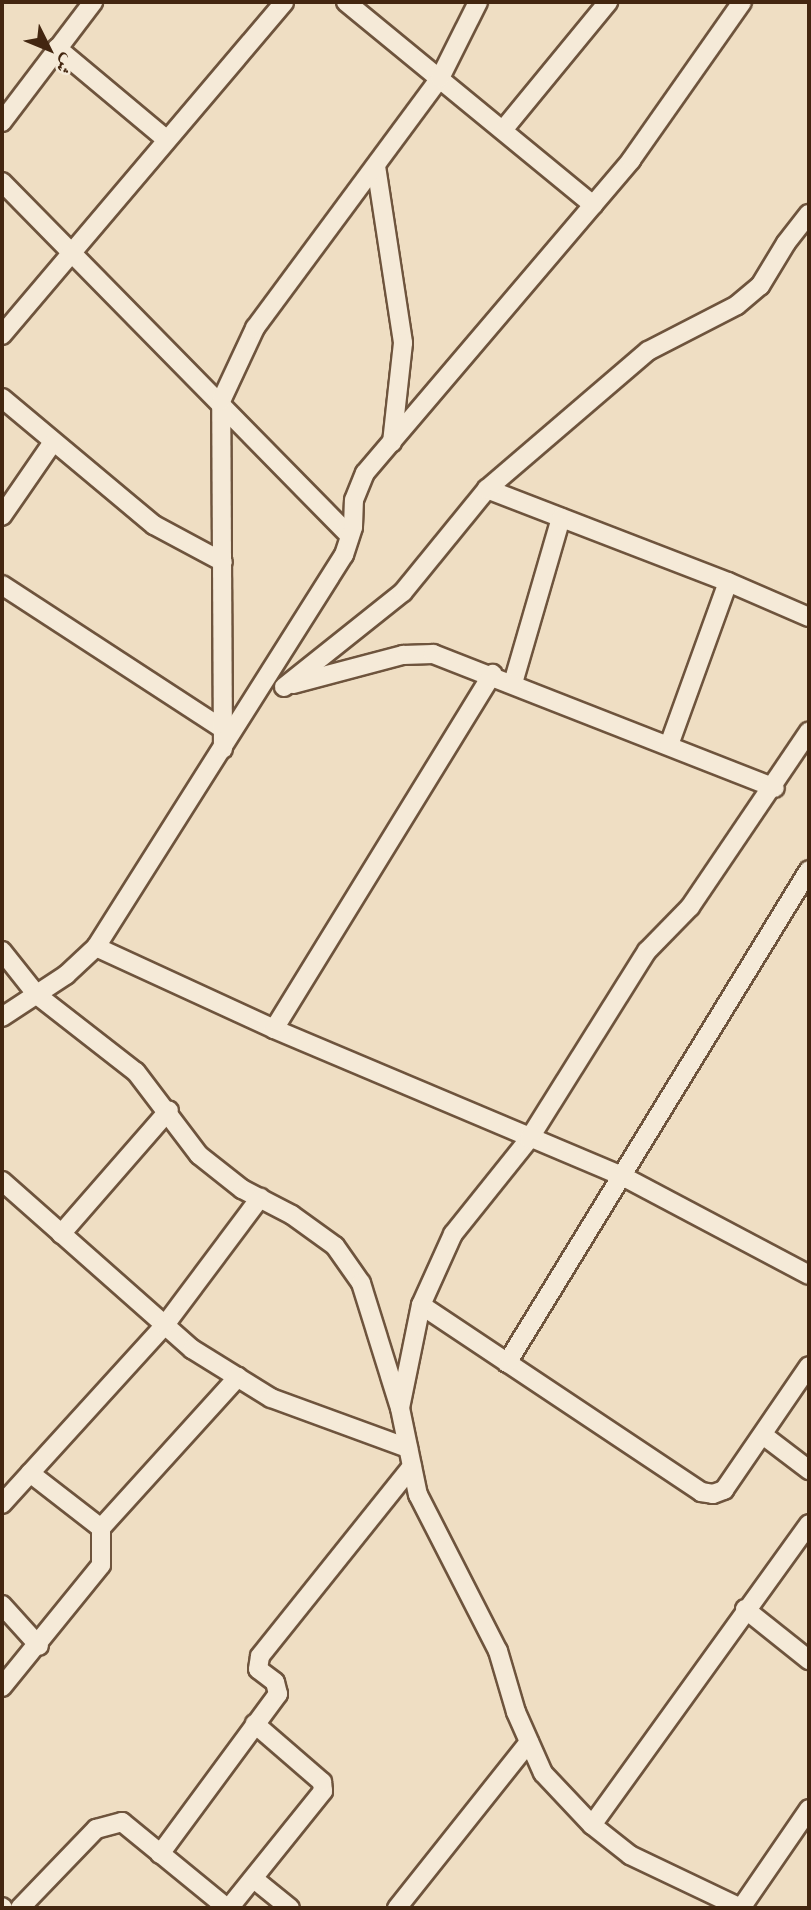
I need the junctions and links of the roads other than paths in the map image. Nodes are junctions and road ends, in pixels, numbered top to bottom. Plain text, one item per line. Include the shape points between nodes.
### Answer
1 (93, 2) edge
2 (284, 2) edge
3 (346, 2) edge
4 (478, 2) edge
5 (608, 2) edge
6 (742, 2) edge
7 (57, 48) junction
8 (440, 78) junction
9 (2, 122) edge
10 (503, 130) junction
11 (167, 140) junction
12 (376, 166) junction
13 (2, 182) edge
14 (593, 205) junction
15 (809, 214) edge
16 (72, 253) junction
17 (2, 335) edge
18 (2, 398) edge
19 (221, 401) junction
20 (53, 442) junction
21 (392, 442) junction
22 (487, 489) junction
23 (2, 516) edge
24 (561, 518) junction
25 (350, 536) junction
26 (223, 562) junction
27 (728, 582) junction
28 (2, 585) edge
29 (809, 617) edge
30 (492, 674) junction
31 (513, 683) junction
32 (284, 687) junction
33 (257, 697) junction
34 (220, 728) junction
35 (809, 731) edge
36 (669, 745) junction
37 (223, 749) junction
38 (775, 788) junction
39 (809, 870) edge
40 (96, 947) junction
41 (2, 951) edge
42 (37, 995) junction
43 (2, 1017) edge
44 (274, 1029) junction
45 (169, 1110) junction
46 (528, 1139) junction
47 (624, 1177) junction
48 (2, 1181) edge
49 (260, 1198) junction
50 (61, 1234) junction
51 (809, 1275) edge
52 (421, 1306) junction
53 (165, 1325) junction
54 (507, 1363) junction
55 (809, 1366) edge
56 (237, 1377) junction
57 (400, 1408) junction
58 (763, 1435) junction
59 (410, 1457) junction
60 (809, 1470) edge
61 (30, 1474) junction
62 (2, 1504) edge
63 (809, 1524) edge
64 (101, 1528) junction
65 (2, 1605) edge
66 (745, 1609) junction
67 (39, 1646) junction
68 (809, 1660) edge
69 (2, 1687) edge
70 (255, 1724) junction
71 (529, 1742) junction
72 (809, 1809) edge
73 (592, 1825) junction
74 (160, 1854) junction
75 (254, 1879) junction
76 (716, 1903) edge
77 (20, 1908) edge
78 (228, 1908) edge
79 (290, 1908) edge
80 (397, 1908) edge
81 (741, 1908) edge

1 - 7 street
2 - 11 street
3 - 8 street
4 - 8 street
5 - 10 street
6 - 14 street via 631,160
7 - 9 street
7 - 11 street
8 - 10 street
8 - 12 street
10 - 14 street
11 - 16 street
12 - 19 street via 255,328
12 - 21 street via 403,343
13 - 16 street
14 - 21 street
15 - 22 street via 760,286 737,305 648,351
16 - 17 street
16 - 19 street
18 - 20 street
19 - 25 street
19 - 26 street
20 - 23 street
20 - 26 street via 154,525
21 - 25 street via 365,473 354,500
22 - 24 street
22 - 32 street via 403,593
24 - 27 street
24 - 31 street
25 - 33 street via 344,555
26 - 34 street
27 - 29 street
27 - 36 street
28 - 34 street
30 - 31 street
30 - 32 street via 433,654 403,654
30 - 44 street
31 - 36 street
32 - 33 street
33 - 37 street
34 - 37 street
35 - 38 street
36 - 38 street
37 - 40 street
38 - 46 street via 690,907 647,951
39 - 47 street
40 - 42 street
40 - 44 street
41 - 42 street
42 - 43 street
42 - 45 street via 135,1072
44 - 46 street
45 - 49 street via 199,1155
45 - 50 street
46 - 47 street
46 - 52 street via 453,1234
47 - 51 street
47 - 54 street
48 - 50 street
49 - 53 street
49 - 57 street via 335,1245 355,1274
50 - 53 street
52 - 54 street
52 - 57 street
53 - 56 street
53 - 61 street
54 - 58 street via 701,1492 724,1490
55 - 58 street
56 - 59 street via 271,1398
56 - 64 street
57 - 59 street
58 - 60 street
59 - 70 street via 260,1656 258,1670 275,1682 278,1694
59 - 71 street via 418,1495 498,1651
61 - 62 street
61 - 64 street
63 - 66 street
64 - 67 street via 101,1565
65 - 67 street
66 - 68 street
66 - 73 street
67 - 69 street
70 - 74 street
70 - 75 street via 322,1783 323,1791
71 - 73 street via 543,1773
71 - 80 street
72 - 81 street
73 - 76 street via 630,1855
74 - 77 street via 121,1822 107,1823
74 - 78 street
75 - 78 street
75 - 79 street
76 - 81 street

